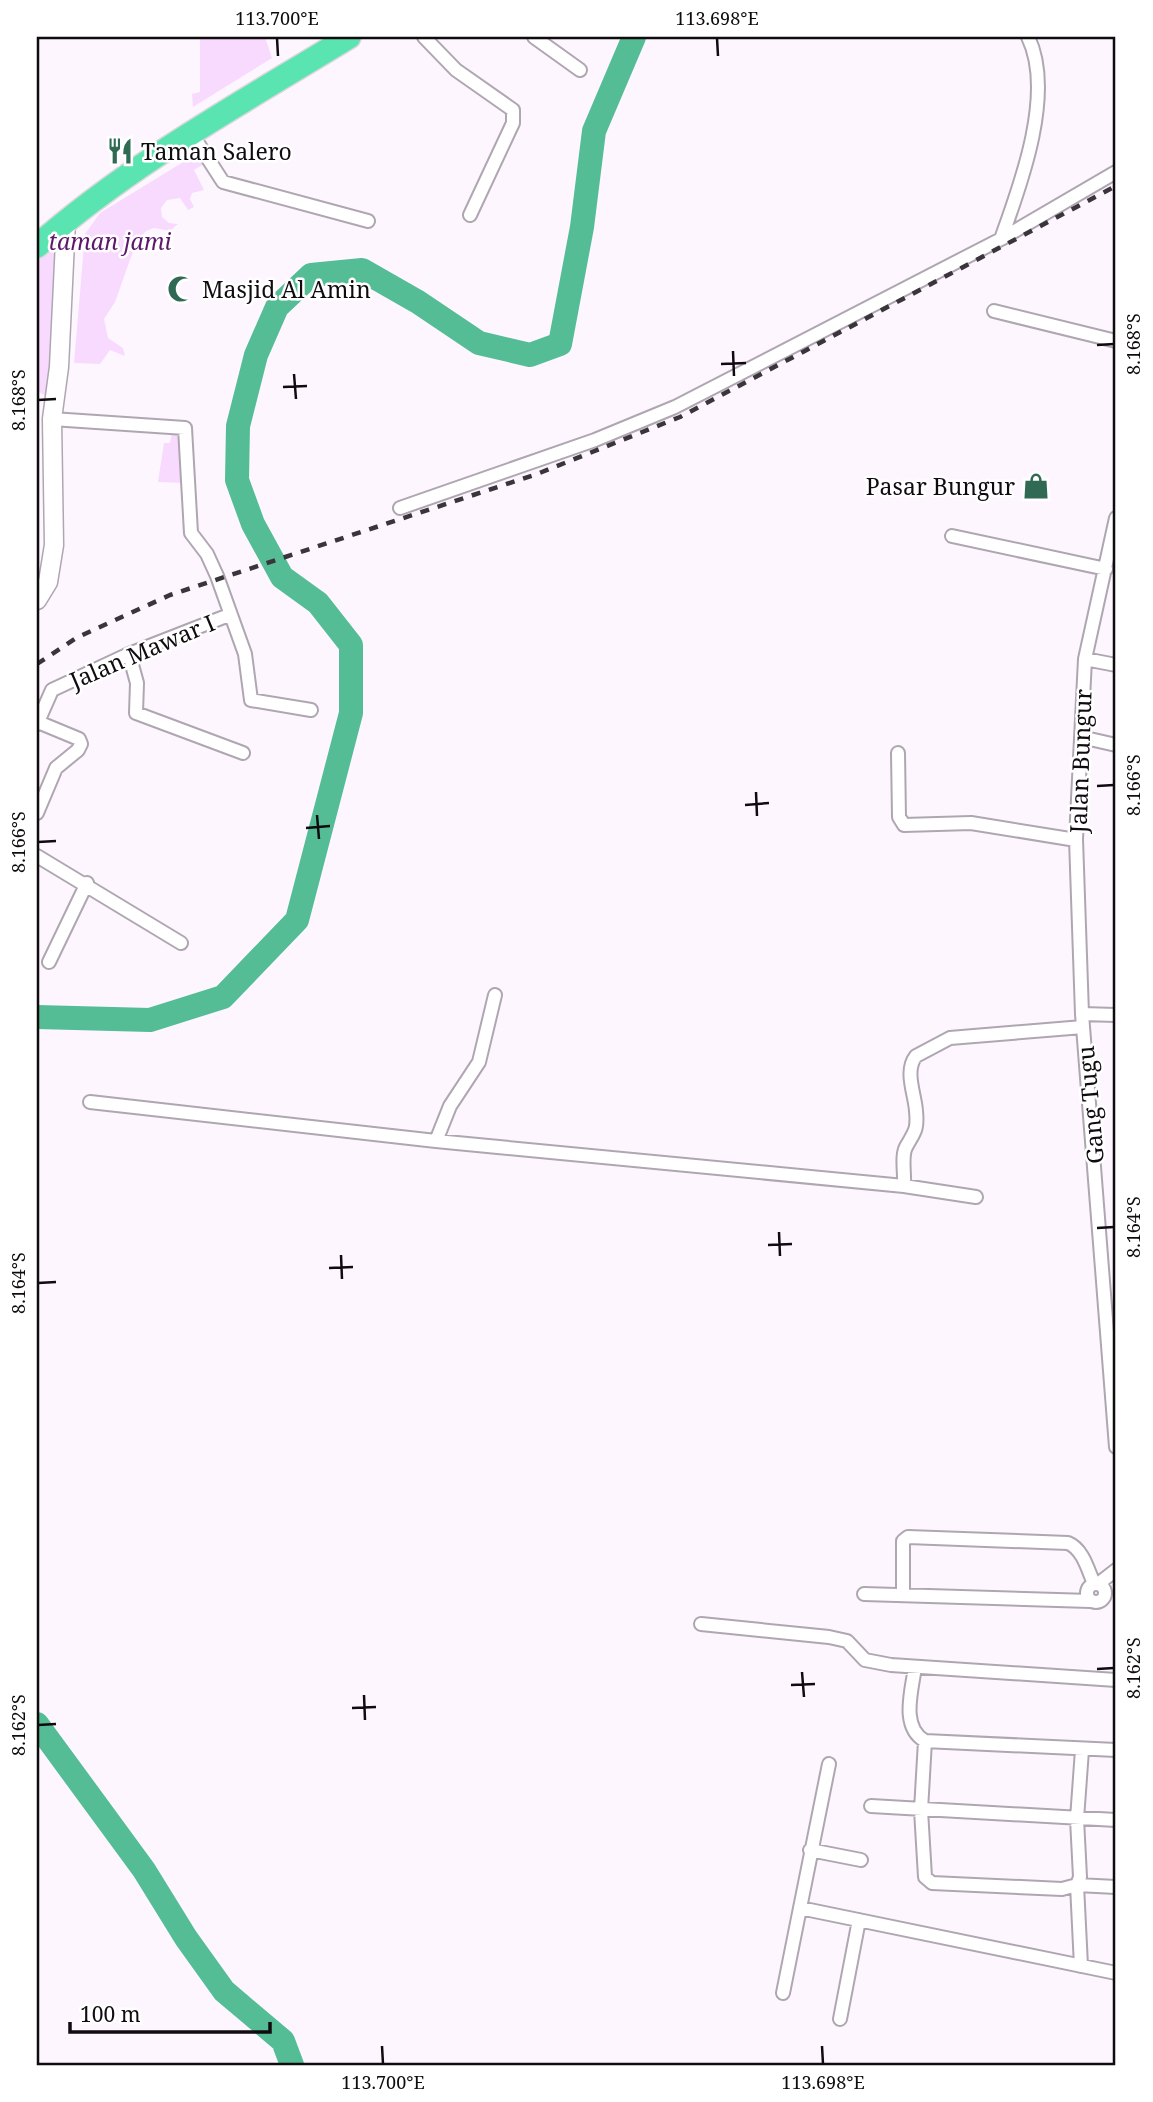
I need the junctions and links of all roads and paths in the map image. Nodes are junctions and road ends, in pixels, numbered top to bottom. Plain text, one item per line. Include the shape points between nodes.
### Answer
1 (349, 37) edge
2 (424, 37) edge
3 (534, 37) edge
4 (1028, 37) edge
5 (580, 70) dead end
6 (192, 134) junction
7 (1116, 172) edge
8 (470, 215) dead end
9 (66, 221) junction
10 (368, 221) dead end
11 (1001, 239) junction
12 (37, 246) edge
13 (994, 311) dead end
14 (1116, 341) edge
15 (37, 407) edge
16 (52, 419) junction
17 (400, 508) dead end
18 (1116, 518) edge
19 (952, 536) dead end
20 (1107, 569) junction
21 (37, 600) edge
22 (229, 615) junction
23 (129, 654) junction
24 (1085, 659) junction
25 (1116, 665) edge
26 (311, 710) dead end
27 (37, 723) edge
28 (1081, 737) junction
29 (1116, 744) edge
30 (243, 753) dead end
31 (898, 753) dead end
32 (37, 813) edge
33 (1076, 840) junction
34 (37, 856) edge
35 (87, 883) junction
36 (181, 943) dead end
37 (49, 962) dead end
38 (495, 995) dead end
39 (1116, 1015) edge
40 (1082, 1021) junction
41 (90, 1102) dead end
42 (436, 1140) junction
43 (904, 1186) junction
44 (976, 1197) dead end
45 (1111, 1274) edge
46 (1115, 1383) edge
47 (1116, 1447) edge
48 (1116, 1570) edge
49 (1096, 1584) junction
50 (864, 1594) dead end
51 (903, 1595) junction
52 (1111, 1599) edge
53 (1090, 1601) junction
54 (701, 1624) dead end
55 (915, 1667) junction
56 (1116, 1680) edge
57 (925, 1741) junction
58 (1116, 1749) edge
59 (1082, 1750) junction
60 (829, 1764) dead end
61 (871, 1806) dead end
62 (922, 1811) junction
63 (1077, 1819) junction
64 (1116, 1820) edge
65 (810, 1850) junction
66 (861, 1860) dead end
67 (1077, 1885) junction
68 (1116, 1887) edge
69 (800, 1908) junction
70 (859, 1920) junction
71 (1081, 1966) junction
72 (1116, 1973) edge
73 (783, 1993) dead end
74 (840, 2018) dead end

1 - 6 highway
2 - 8 street via 456,71 513,110 513,123
3 - 5 street
4 - 11 street via 1038,59 1036,110 1021,184
6 - 9 highway
6 - 10 street via 223,183
7 - 11 street
9 - 12 highway
9 - 16 street
11 - 17 street via 675,407
13 - 14 street
15 - 16 street
16 - 21 street via 54,545 48,582
16 - 22 street via 185,428 191,533 207,554
18 - 20 street, Jalan Bungur
19 - 20 street
20 - 24 street, Jalan Bungur
22 - 23 street, Jalan Mawar I
22 - 26 street via 245,654 253,702
23 - 27 street, Jalan Mawar I via 52,690
23 - 30 street via 138,683 136,713
24 - 25 street
24 - 28 street, Jalan Bungur
27 - 32 street via 79,739 80,744 56,768
28 - 29 street
28 - 33 street, Jalan Bungur
31 - 33 street via 899,817 904,825 971,823
33 - 40 street, Jalan Bungur
34 - 35 street
35 - 36 street
35 - 37 street
38 - 42 street via 479,1062 450,1106
39 - 40 street
40 - 43 street via 950,1038 916,1056 911,1076 917,1113 915,1136 905,1148
40 - 45 street, Gang Tugu
41 - 42 street
42 - 43 street
43 - 44 street
45 - 46 street, Gang Tugu
46 - 47 street, Gang Tugu
48 - 49 street
49 - 51 street via 1073,1544 908,1537 903,1541
49 - 52 street
49 - 53 street via 1087,1589
50 - 51 street
51 - 53 street
52 - 53 street
54 - 55 street via 830,1637 847,1641 864,1660
55 - 56 street
55 - 57 street via 910,1727
57 - 59 street
57 - 62 street
58 - 59 street
59 - 63 street
60 - 65 street
61 - 62 street
62 - 63 street
62 - 67 street via 929,1882 1062,1889
63 - 64 street
63 - 67 street
65 - 66 street
65 - 69 street
67 - 68 street
67 - 71 street
69 - 70 street
69 - 73 street
70 - 71 street
70 - 74 street
71 - 72 street

